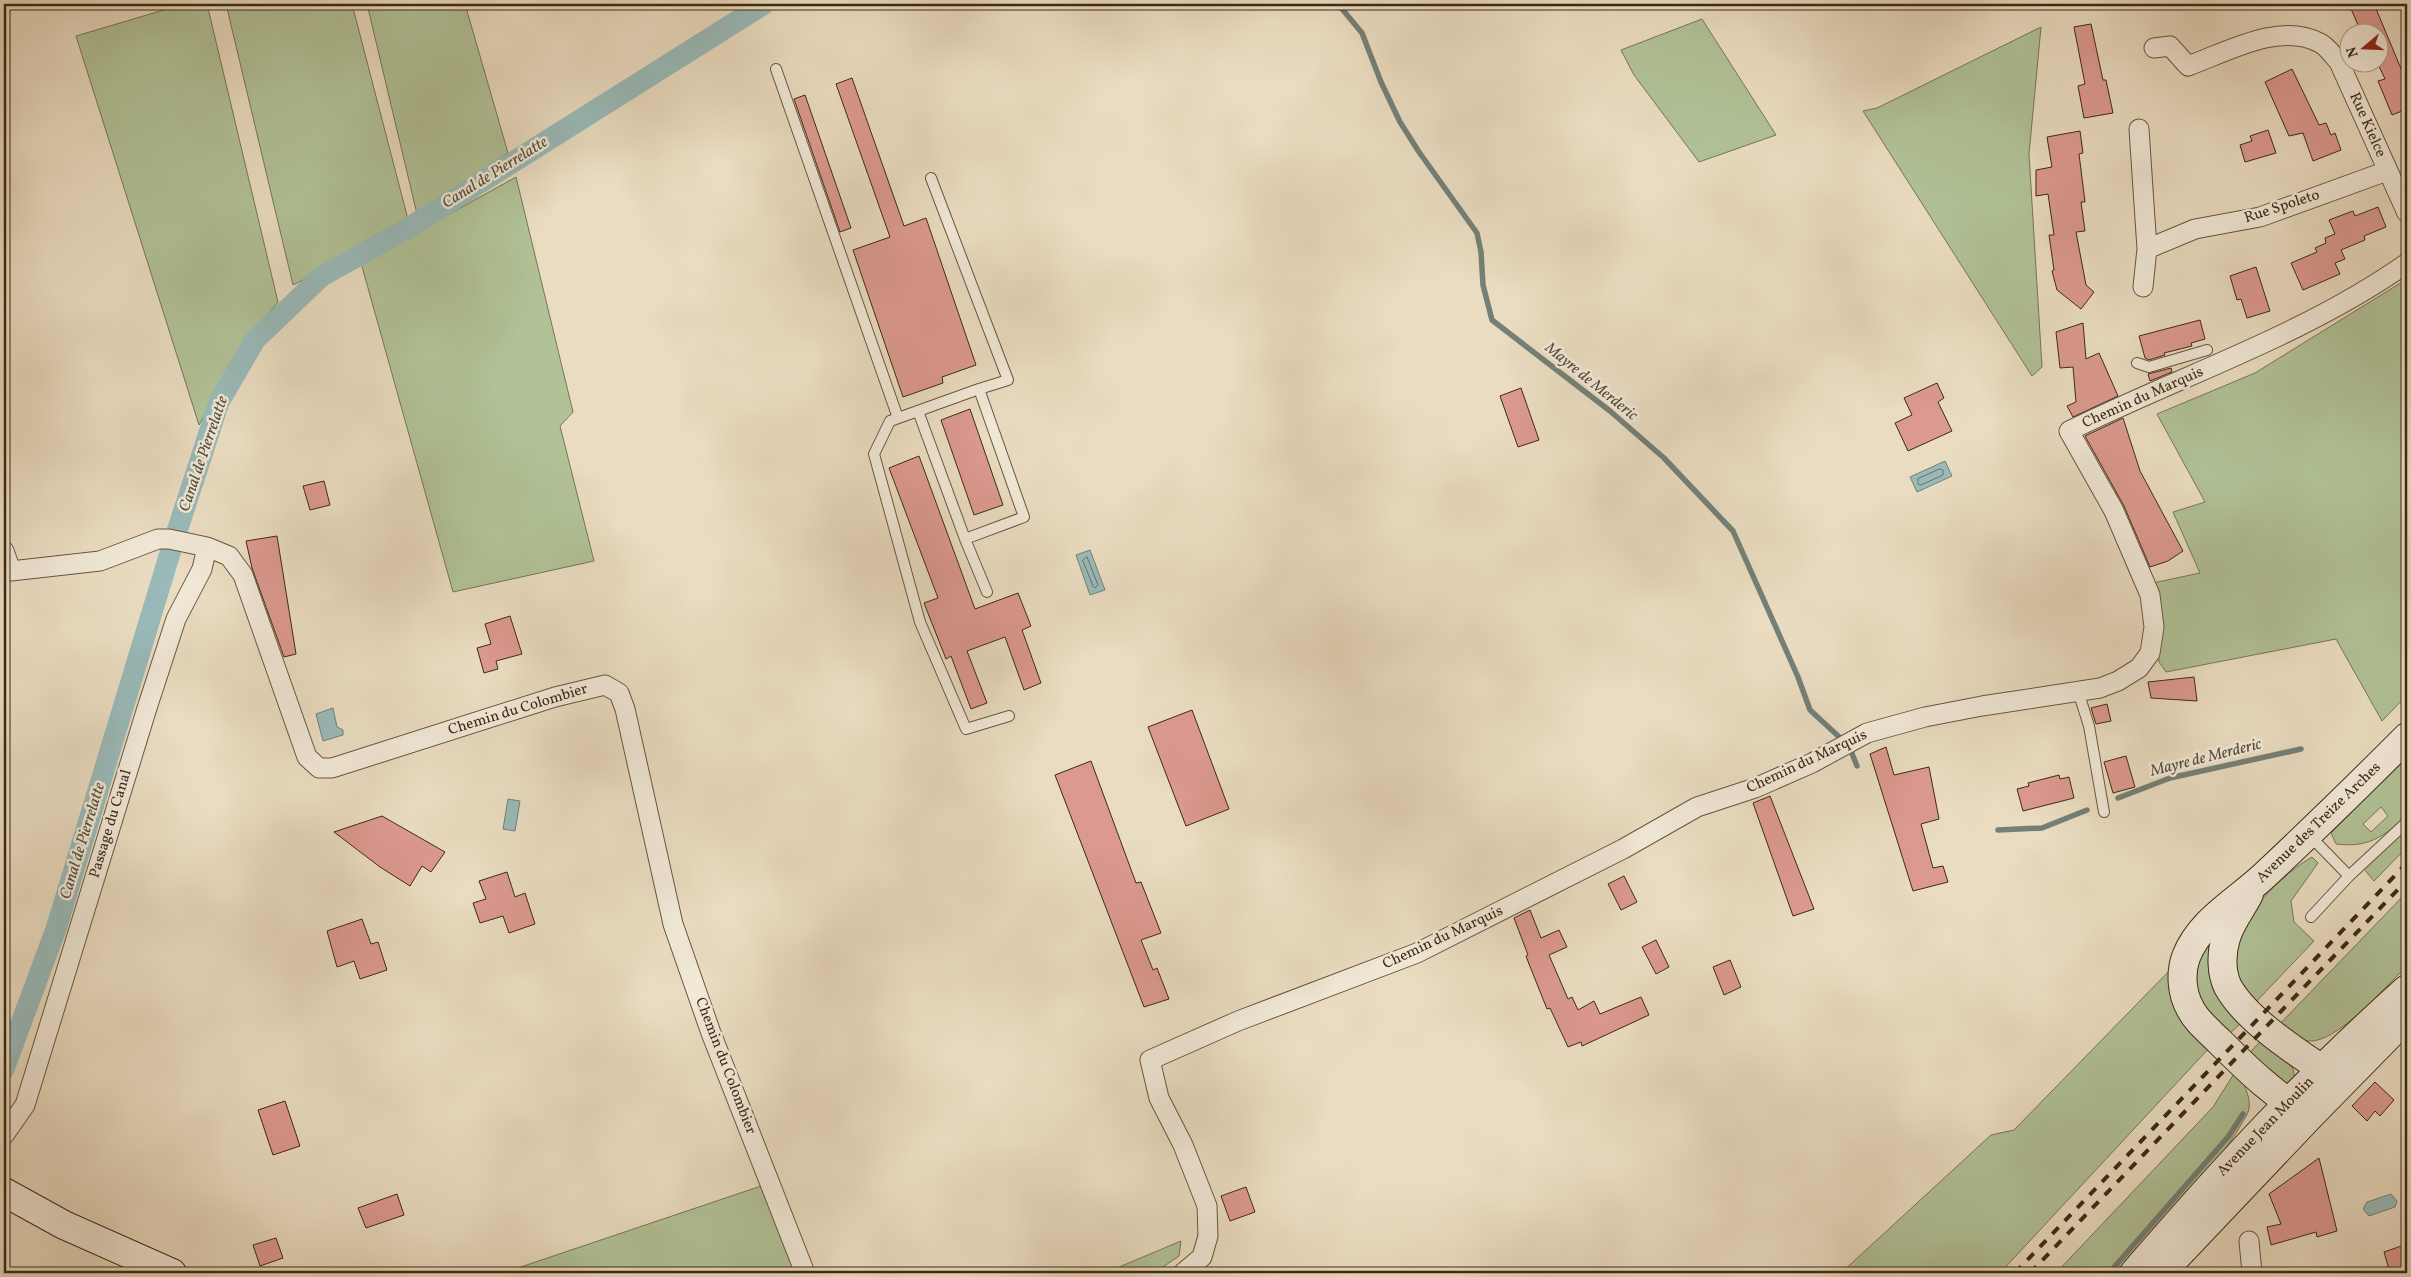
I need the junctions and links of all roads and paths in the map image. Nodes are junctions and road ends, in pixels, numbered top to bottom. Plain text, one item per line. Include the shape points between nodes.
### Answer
1 (2154, 48) dead end
2 (776, 69) dead end
3 (2139, 129) dead end
4 (2387, 170) junction
5 (931, 178) dead end
6 (2407, 213) edge
7 (2147, 249) junction
8 (2407, 263) edge
9 (2143, 287) dead end
10 (2207, 350) dead end
11 (2137, 363) dead end
12 (979, 389) junction
13 (918, 411) junction
14 (898, 418) junction
15 (965, 539) junction
16 (207, 547) junction
17 (4, 551) edge
18 (987, 592) dead end
19 (2078, 691) junction
20 (1009, 716) dead end
21 (2407, 737) edge
22 (2104, 812) dead end
23 (2407, 822) edge
24 (2309, 834) junction
25 (2349, 876) junction
26 (2252, 888) junction
27 (2311, 917) dead end
28 (2407, 989) edge
29 (2407, 1017) edge
30 (2323, 1070) junction
31 (2299, 1110) junction
32 (4, 1136) edge
33 (4, 1192) edge
34 (2249, 1241) dead end
35 (172, 1273) edge
36 (805, 1273) edge
37 (1183, 1273) edge
38 (2134, 1273) edge
39 (2161, 1273) edge
40 (2252, 1273) edge

1 - 4 street, Rue Kielce via 2170,46 2188,66 2258,41 2290,34 2321,43 2339,62
2 - 14 lane
3 - 7 street
4 - 6 street, Rue Kielce
4 - 7 street, Rue Spoleto via 2260,217 2195,229
5 - 12 lane via 1008,380
7 - 9 street
8 - 19 street, Chemin du Marquis via 2307,323 2068,431 2114,512 2150,594 2154,627 2150,653 2139,668 2118,682
10 - 11 lane via 2149,367
12 - 13 lane
12 - 15 lane via 1024,517
13 - 14 lane
13 - 15 lane
14 - 20 lane via 890,421 874,454 920,622 966,729
15 - 18 lane
16 - 17 street, Chemin du Colombier via 169,538 158,539 100,561 11,571
16 - 32 street, Passage du Canal via 202,569 176,619 25,1105
16 - 36 street, Chemin du Colombier via 229,556 243,575 307,757 320,768 332,768 555,697 605,685 618,692 625,710 673,924 711,1033
19 - 22 lane via 2089,726
19 - 37 street, Chemin du Marquis via 1925,717 1867,733 1812,763 1755,788 1697,807 1624,849 1417,953 1238,1021 1150,1060 1158,1098 1183,1145 1207,1206 1208,1236 1202,1257
21 - 24 main road, Avenue des Treize Arches
23 - 25 lane
24 - 25 lane
24 - 26 main road, Avenue des Treize Arches
25 - 27 lane
26 - 30 main road, Avenue des Treize Arches via 2226,936 2223,954 2227,985 2251,1014
26 - 31 main road, Avenue des Treize Arches via 2220,911 2198,935 2185,958 2184,996 2198,1020 2261,1083
28 - 30 main road, Avenue Jean Moulin
29 - 31 main road, Avenue Jean Moulin
30 - 31 main road, Avenue Jean Moulin
31 - 38 main road, Avenue Jean Moulin via 2242,1150
31 - 39 main road, Avenue Jean Moulin
33 - 35 main road via 64,1225
34 - 40 street

